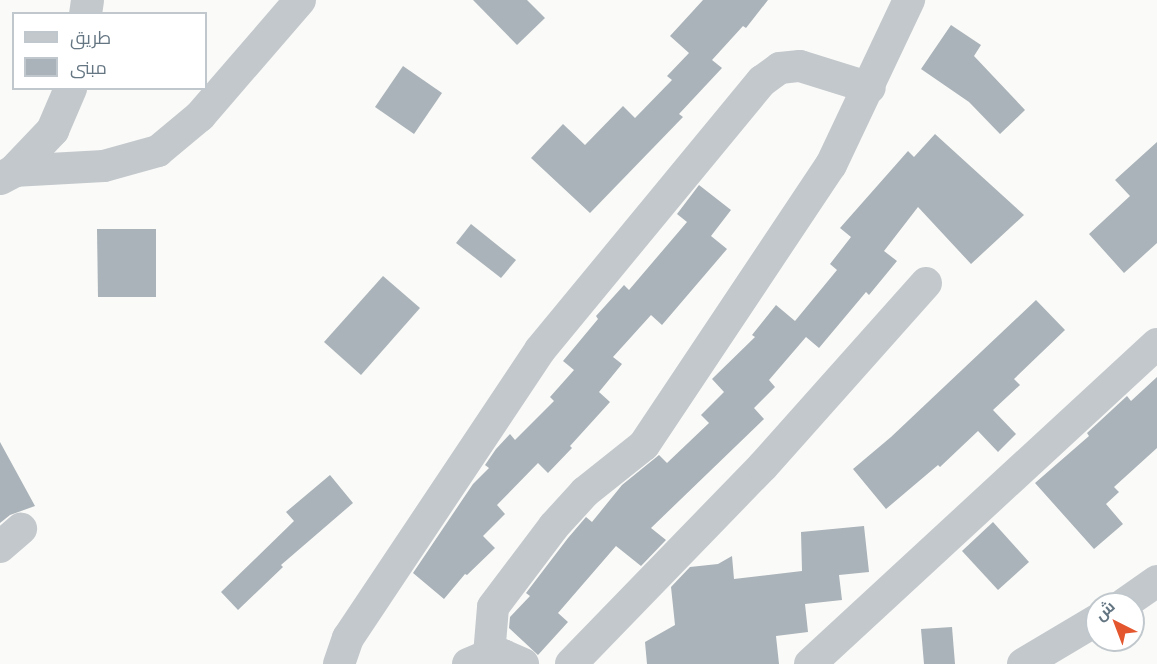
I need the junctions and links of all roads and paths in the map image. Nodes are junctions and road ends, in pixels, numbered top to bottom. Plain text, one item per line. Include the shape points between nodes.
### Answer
1 (300, 0) edge
2 (909, 0) edge
3 (870, 88) junction
4 (69, 90) edge
5 (7, 174) edge
6 (926, 283) dead end
7 (1157, 344) edge
8 (1157, 580) edge
9 (1140, 592) edge
10 (1085, 627) edge
11 (478, 660) edge
12 (339, 664) edge
13 (523, 664) edge
14 (571, 664) edge
15 (810, 664) edge
16 (1023, 664) edge

1 - 5 street via 200,116 158,151 104,166
2 - 3 street
3 - 11 street via 831,165 644,445 585,492 493,607
3 - 12 street via 801,66 780,68 762,81 540,350 348,638
4 - 5 street via 52,130
6 - 14 street via 763,466
7 - 15 street
8 - 9 street
10 - 16 street
11 - 13 street via 503,656

